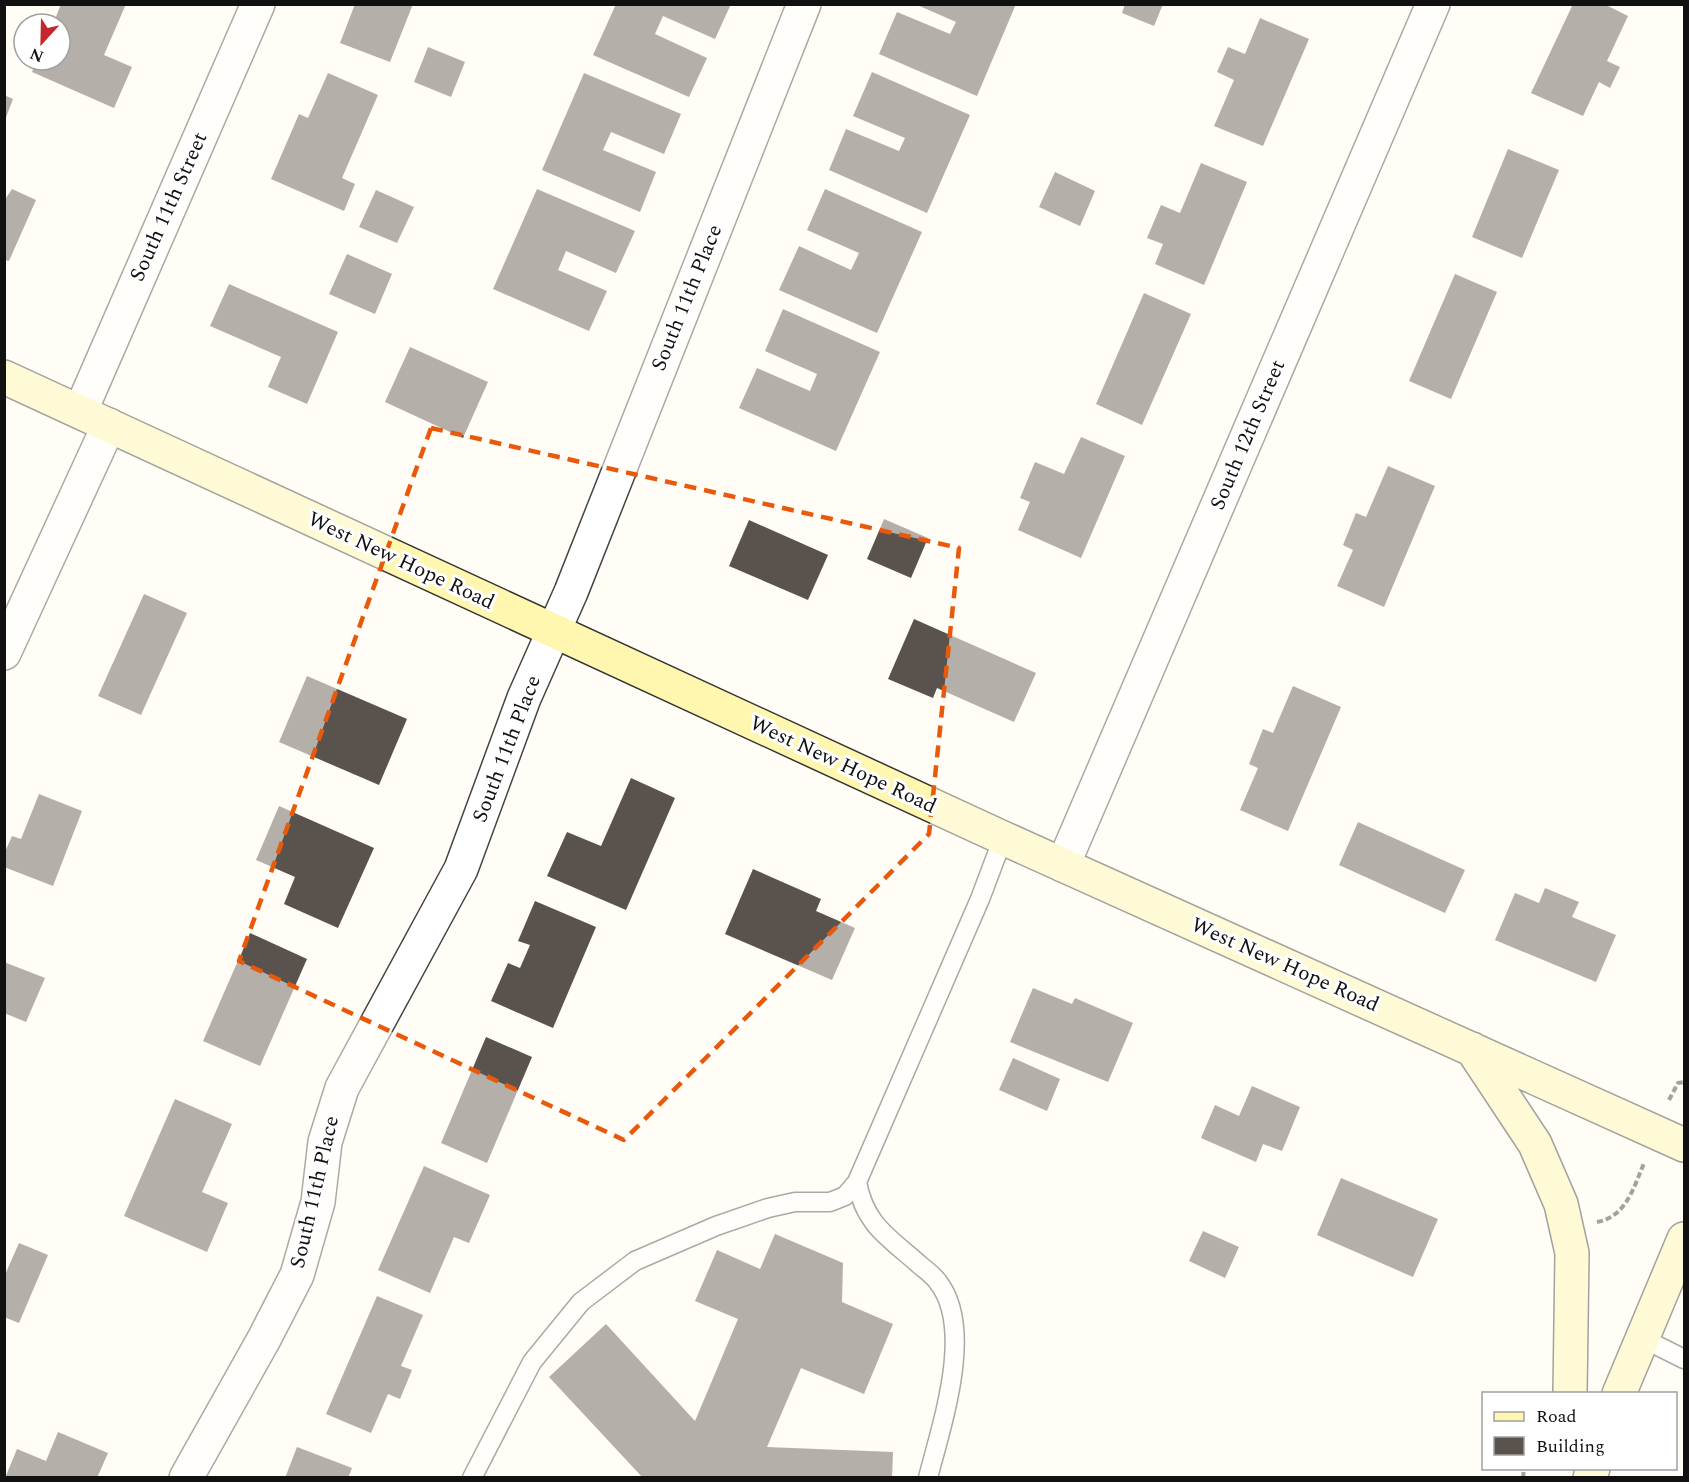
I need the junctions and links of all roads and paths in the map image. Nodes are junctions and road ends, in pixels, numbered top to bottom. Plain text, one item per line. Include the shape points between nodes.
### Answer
1 (258, 4) edge
2 (804, 4) edge
3 (1433, 4) edge
4 (4, 377) edge
5 (81, 410) junction
6 (109, 425) junction
7 (554, 632) junction
8 (4, 653) edge
9 (1003, 838) junction
10 (1063, 865) junction
11 (1472, 1049) junction
12 (1684, 1082) edge
13 (1672, 1092) dead end
14 (1684, 1145) edge
15 (1637, 1179) dead end
16 (857, 1182) junction
17 (1590, 1223) dead end
18 (1684, 1239) edge
19 (1642, 1338) junction
20 (1684, 1359) edge
21 (1570, 1392) edge
22 (1620, 1392) edge
23 (1524, 1470) edge
24 (186, 1478) edge
25 (472, 1478) edge
26 (928, 1478) edge
27 (1523, 1478) edge

1 - 5 street, South 11th Street
2 - 7 street, South 11th Place
3 - 10 street, South 12th Street
4 - 5 main road, West New Hope Road
5 - 6 main road, West New Hope Road
6 - 7 main road, West New Hope Road
6 - 8 street
7 - 9 main road, West New Hope Road
7 - 24 street, South 11th Place via 524,698 461,869 342,1088 325,1142 318,1202 297,1275
9 - 10 main road, West New Hope Road
9 - 16 lane
10 - 11 main road, West New Hope Road
11 - 14 main road, West New Hope Road
11 - 21 main road via 1535,1144 1561,1203 1572,1253
12 - 13 path via 1678,1083
15 - 17 path via 1625,1206 1608,1220
16 - 25 lane via 845,1196 830,1202 795,1202 768,1208 635,1261 582,1302 532,1362
16 - 26 lane via 868,1219 939,1282 949,1307 956,1349 951,1391
18 - 19 main road
19 - 20 lane
19 - 22 main road
23 - 27 path

